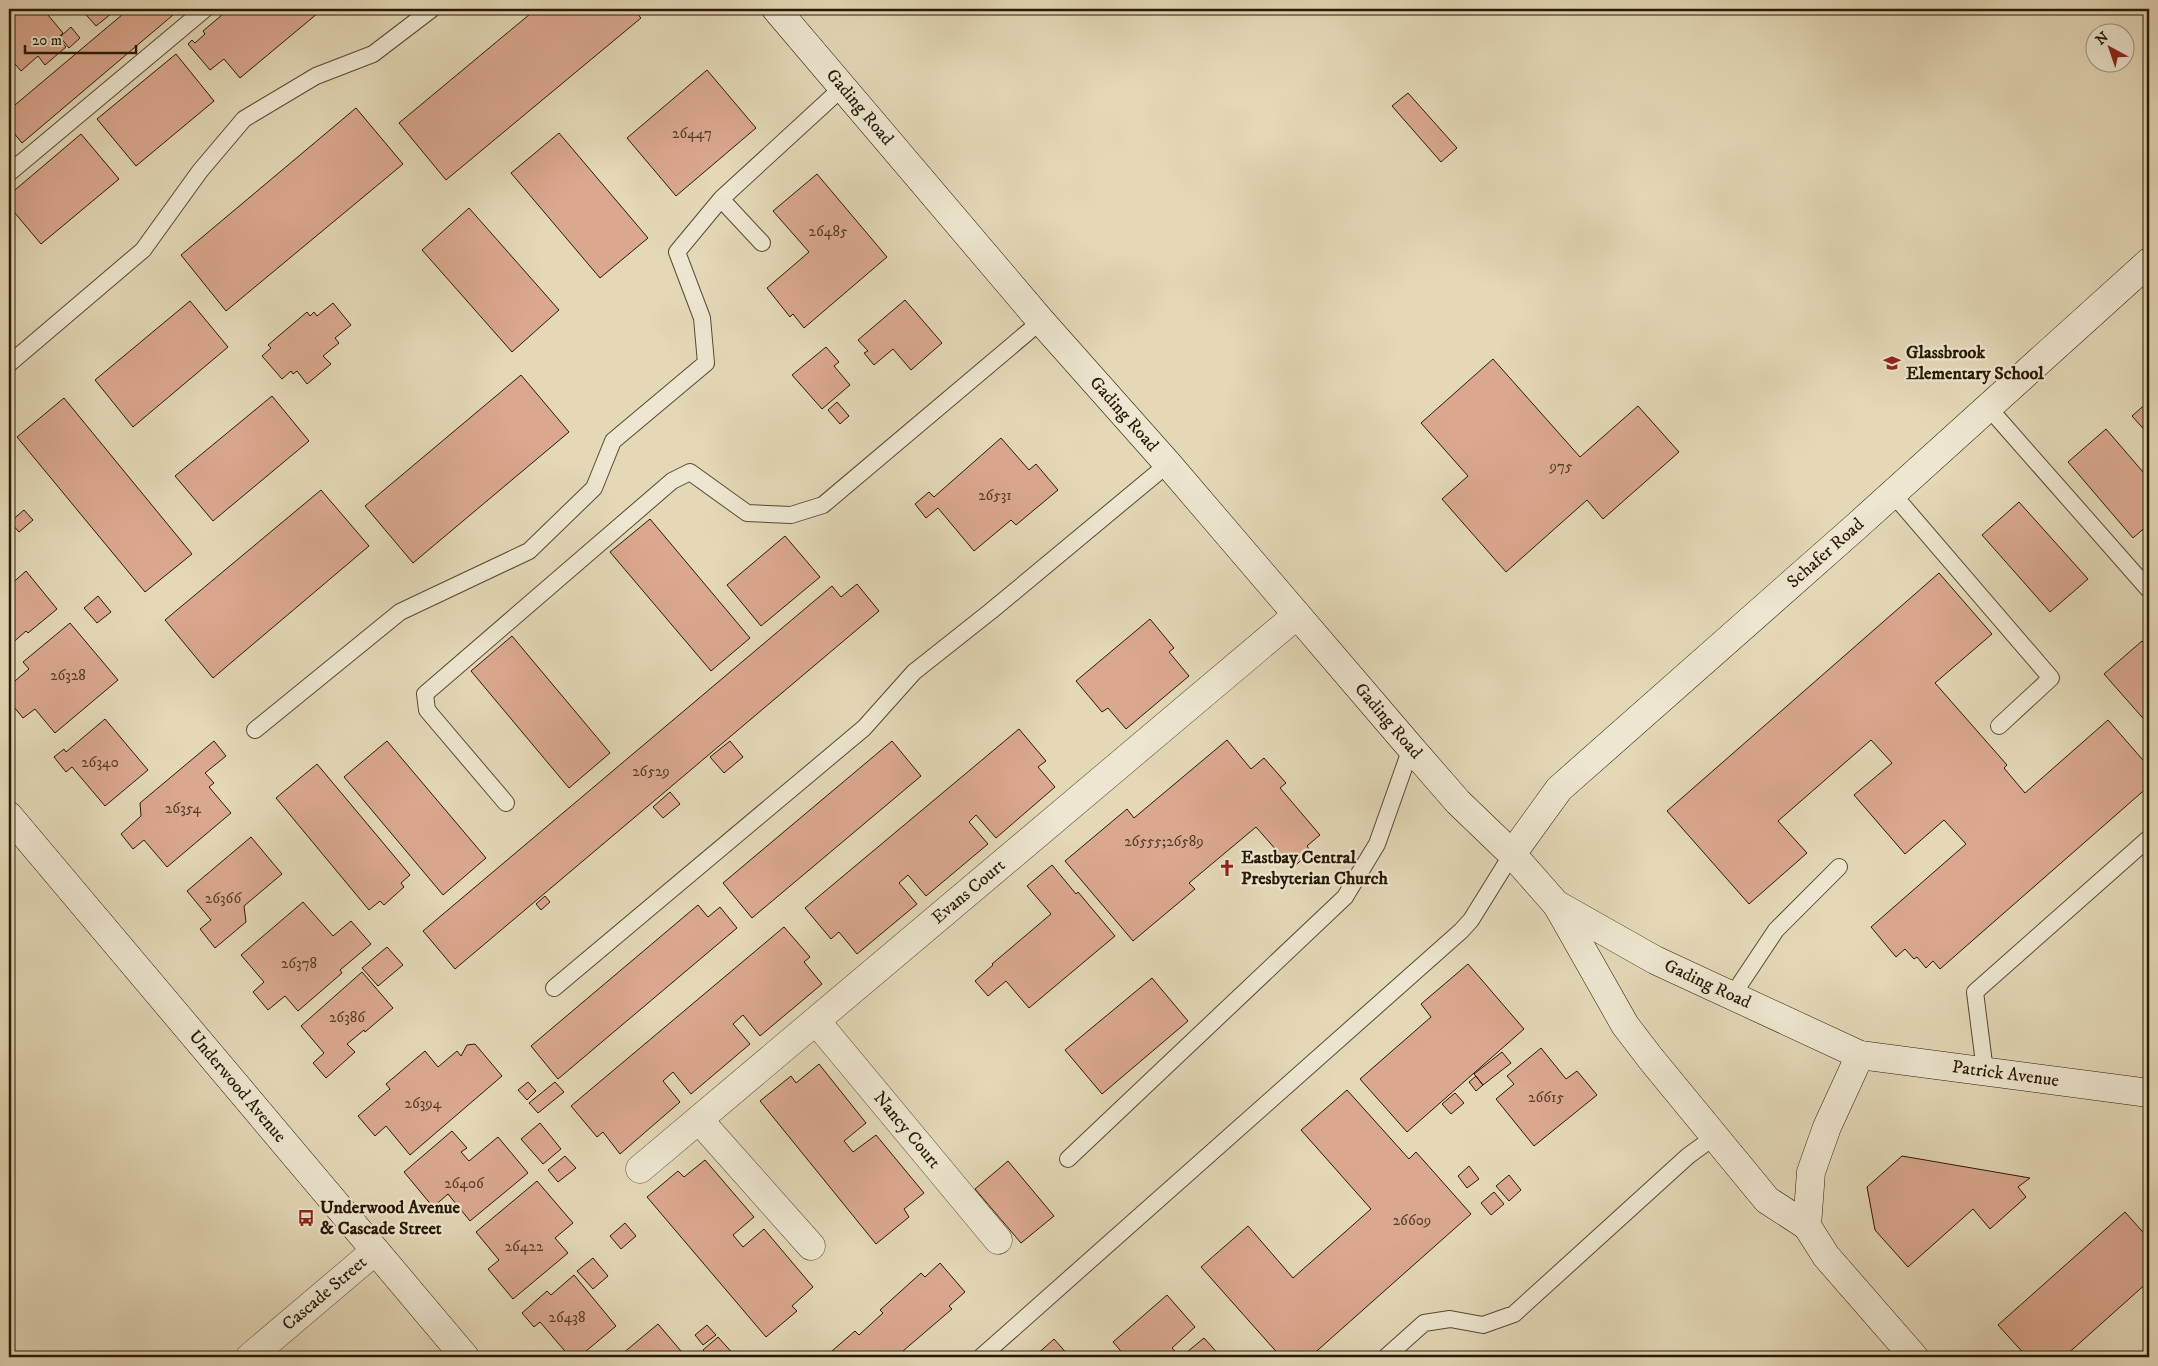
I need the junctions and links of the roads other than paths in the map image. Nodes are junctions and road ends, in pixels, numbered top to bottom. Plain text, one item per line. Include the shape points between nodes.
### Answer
1 (205, 9) edge
2 (432, 9) edge
3 (776, 9) edge
4 (843, 87) junction
5 (9, 173) edge
6 (721, 199) junction
7 (762, 243) dead end
8 (2149, 262) edge
9 (1041, 321) junction
10 (9, 364) edge
11 (1988, 407) junction
12 (1168, 464) junction
13 (1892, 493) junction
14 (2149, 590) edge
15 (1297, 615) junction
16 (1999, 726) dead end
17 (255, 730) dead end
18 (1410, 748) junction
19 (506, 803) dead end
20 (9, 816) edge
21 (2149, 838) edge
22 (1512, 854) junction
23 (1839, 867) dead end
24 (1556, 904) junction
25 (554, 988) dead end
26 (1732, 996) junction
27 (816, 1020) junction
28 (1860, 1055) junction
29 (1985, 1071) junction
30 (2149, 1093) edge
31 (699, 1120) junction
32 (1714, 1137) junction
33 (1068, 1158) dead end
34 (640, 1169) dead end
35 (1807, 1226) junction
36 (998, 1240) dead end
37 (812, 1246) dead end
38 (375, 1250) junction
39 (250, 1357) edge
40 (465, 1357) edge
41 (981, 1357) edge
42 (1386, 1357) edge
43 (1914, 1357) edge

1 - 5 lane
2 - 10 lane via 373,54 316,76 244,119 200,171 143,250
3 - 4 street, Gading Road
4 - 6 lane
4 - 9 street, Gading Road
6 - 7 lane
6 - 17 lane via 677,252 702,318 706,363 613,442 594,488 529,551 400,612
8 - 11 street, Schafer Road
9 - 12 street, Gading Road
9 - 19 lane via 823,505 791,515 747,513 690,472 672,481 425,694 428,710
11 - 13 street, Schafer Road
11 - 14 lane
12 - 15 street, Gading Road
12 - 25 lane via 914,672 864,728
13 - 16 lane via 2051,678
13 - 22 street, Schafer Road via 1559,789
15 - 18 street, Gading Road
15 - 27 street, Evans Court
18 - 22 street, Gading Road via 1458,802
18 - 33 lane via 1377,844 1346,897
20 - 38 street, Underwood Avenue
21 - 29 lane via 1975,992
22 - 24 street, Gading Road
22 - 41 lane via 1461,931
23 - 26 lane via 1776,930
24 - 26 street, Gading Road via 1654,960
24 - 32 street via 1625,1025
26 - 28 street, Gading Road
27 - 31 street, Evans Court
27 - 36 street, Nancy Court
28 - 29 street, Patrick Avenue
28 - 35 street via 1827,1127 1811,1172
29 - 30 street, Patrick Avenue
31 - 34 street, Evans Court
31 - 37 street
32 - 35 street via 1767,1200
32 - 42 lane via 1688,1156 1514,1314 1483,1325 1450,1319 1424,1323
35 - 43 street via 1826,1256
38 - 39 street, Cascade Street
38 - 40 street, Underwood Avenue

